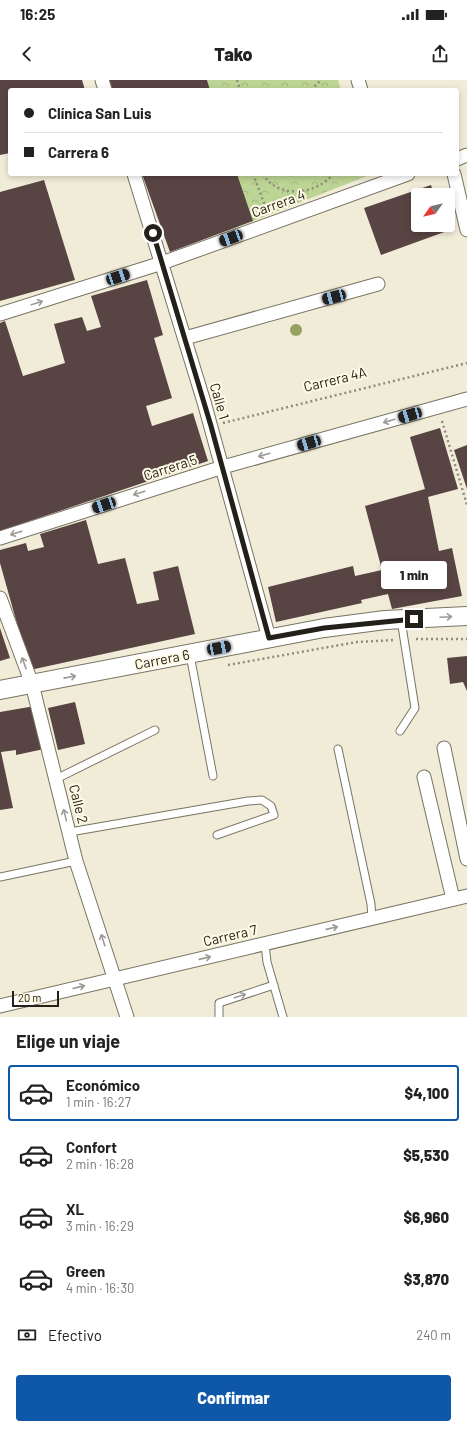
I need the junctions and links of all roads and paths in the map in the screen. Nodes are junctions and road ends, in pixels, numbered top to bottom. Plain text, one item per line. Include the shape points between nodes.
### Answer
1 (321, 80) edge
2 (313, 88) edge
3 (135, 176) edge
4 (254, 176) edge
5 (264, 176) edge
6 (331, 176) edge
7 (454, 176) edge
8 (389, 177) edge
9 (272, 223) junction
10 (467, 230) edge
11 (162, 263) junction
12 (378, 284) dead end
13 (0, 314) edge
14 (185, 338) junction
15 (467, 363) edge
16 (467, 399) edge
17 (439, 407) junction
18 (211, 426) junction
19 (223, 467) junction
20 (467, 505) edge
21 (0, 538) edge
22 (0, 598) edge
23 (467, 616) edge
24 (401, 620) junction
25 (269, 638) junction
26 (404, 639) junction
27 (467, 639) edge
28 (190, 654) junction
29 (223, 666) dead end
30 (32, 684) junction
31 (0, 690) edge
32 (155, 730) dead end
33 (400, 731) dead end
34 (444, 748) dead end
35 (338, 749) dead end
36 (213, 776) dead end
37 (424, 777) dead end
38 (56, 779) junction
39 (70, 832) junction
40 (217, 835) dead end
41 (467, 859) edge
42 (76, 860) junction
43 (0, 877) edge
44 (467, 896) edge
45 (453, 899) junction
46 (372, 918) junction
47 (265, 944) junction
48 (116, 979) junction
49 (274, 985) junction
50 (0, 1006) edge
51 (127, 1017) edge
52 (219, 1017) edge
53 (283, 1017) edge

1 - 2 path
3 - 11 street, Calle 1
4 - 9 path
5 - 6 path via 267,182 289,192 303,192
7 - 10 street
8 - 9 street, Carrera 4
9 - 11 street, Carrera 4
13 -> 11 street, Carrera 4
11 - 14 street, Calle 1
12 - 14 street
14 - 18 street, Calle 1
15 - 18 path, Carrera 4A
16 - 17 street, Carrera 5
17 -> 19 street, Carrera 5
17 - 20 path
18 - 19 street, Calle 1
19 -> 21 street, Carrera 5
19 - 25 street, Calle 1
30 -> 22 street, Calle 2
24 -> 23 main road, Carrera 6
24 - 25 main road, Carrera 6 via 324,628
24 - 26 lane
25 - 28 main road, Carrera 6
26 - 27 path
26 - 29 path via 357,642
26 - 33 lane via 415,708
30 -> 28 main road, Carrera 6
28 - 36 lane
30 - 31 main road, Carrera 6
30 - 38 street, Calle 2
32 - 38 lane
34 - 41 street
35 - 46 lane
37 - 45 street
39 -> 38 street, Calle 2
39 - 40 lane via 248,801 262,800 271,806 274,815
39 - 42 street, Calle 2
42 - 43 lane
48 -> 42 street, Calle 2
44 - 45 street, Carrera 7
45 - 46 street, Carrera 7
47 -> 46 street, Carrera 7
48 -> 47 street, Carrera 7
47 - 49 lane
50 -> 48 street, Carrera 7
48 - 51 street, Calle 2
52 -> 49 lane via 219,1003
49 - 53 lane

